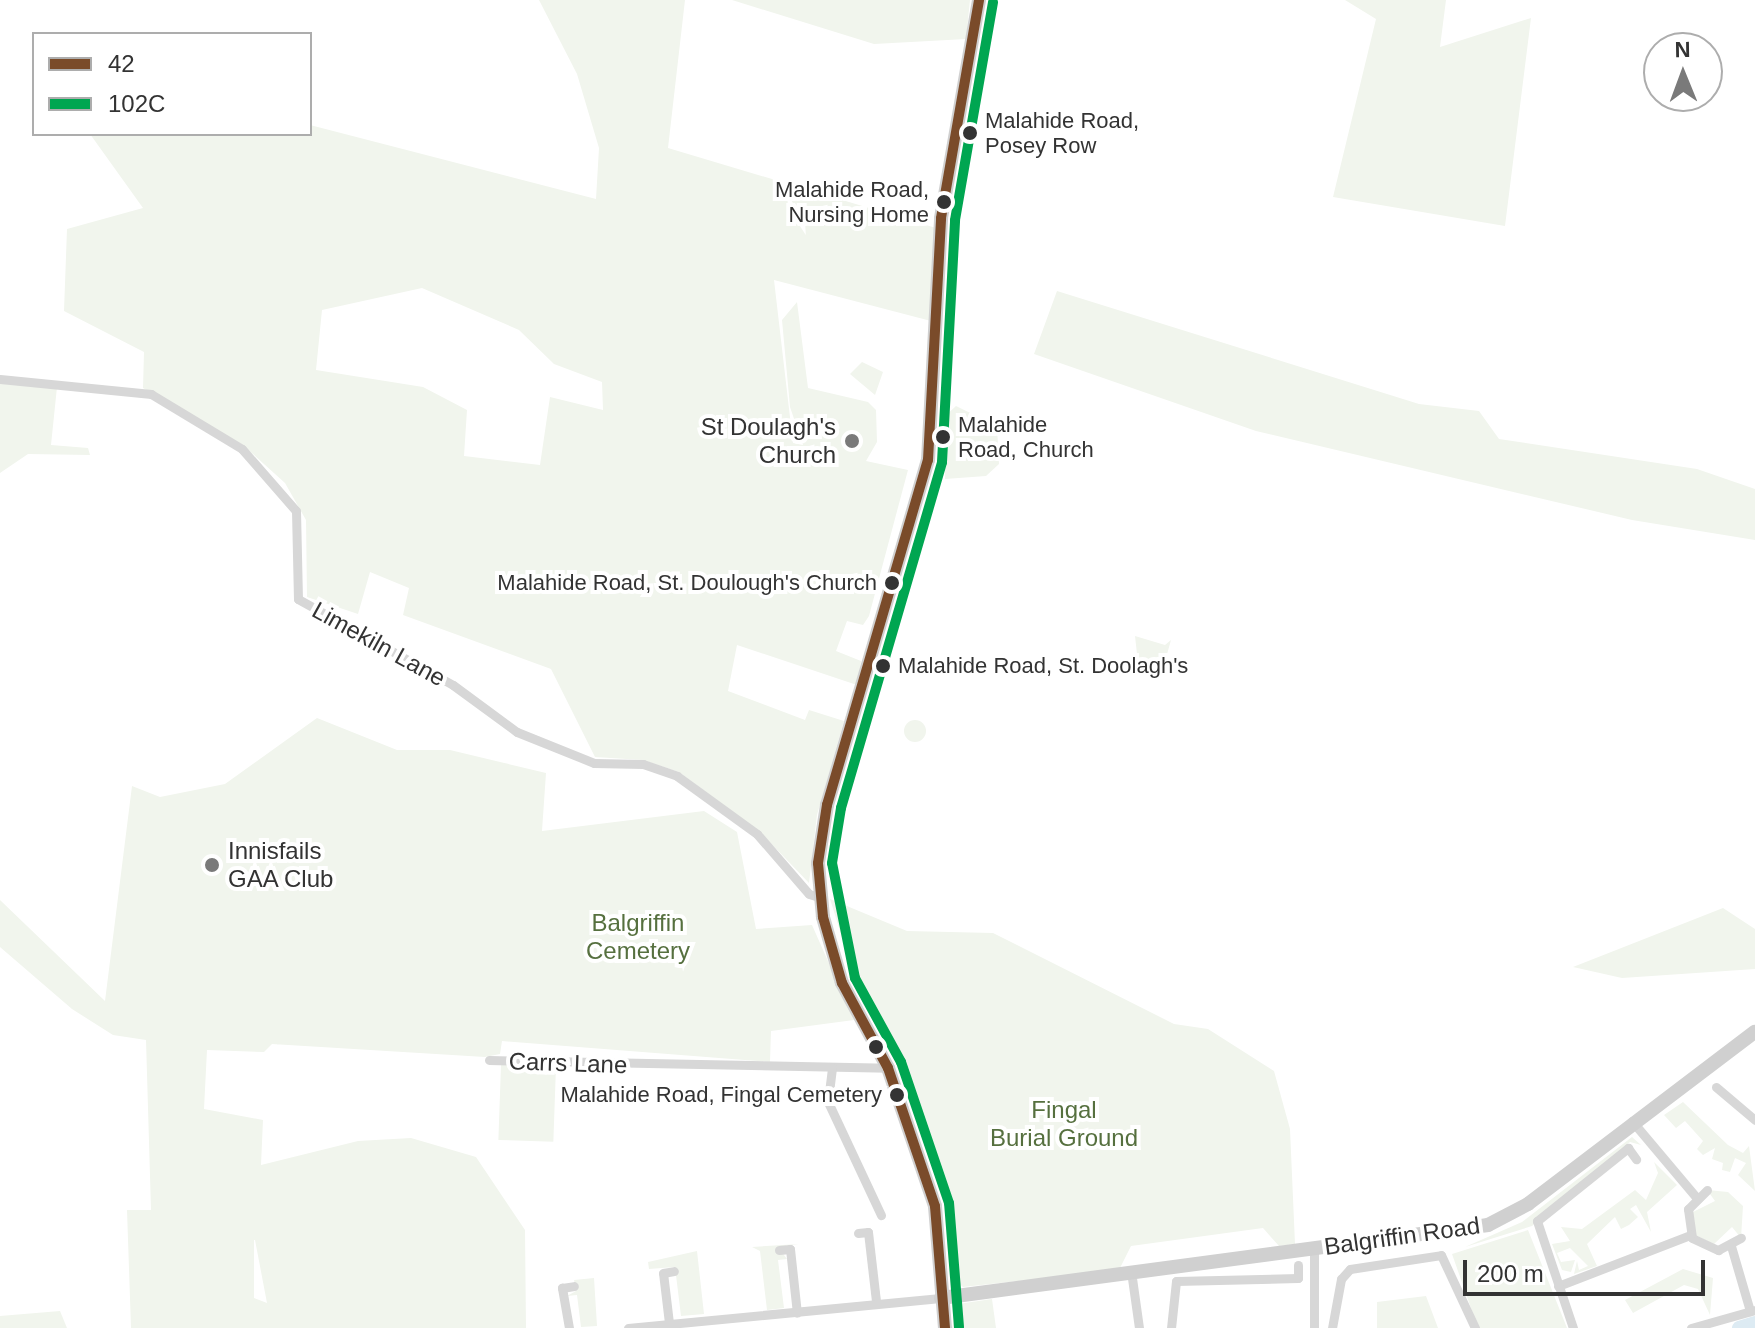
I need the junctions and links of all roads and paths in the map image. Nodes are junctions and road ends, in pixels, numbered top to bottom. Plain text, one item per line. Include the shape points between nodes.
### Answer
1 (979, 0) edge
2 (0, 379) edge
3 (819, 897) junction
4 (1755, 1032) edge
5 (489, 1060) dead end
6 (832, 1068) junction
7 (888, 1068) junction
8 (1716, 1087) dead end
9 (1755, 1120) edge
10 (1632, 1121) junction
11 (1636, 1159) dead end
12 (1707, 1190) dead end
13 (1696, 1197) junction
14 (881, 1215) dead end
15 (858, 1233) dead end
16 (1690, 1235) junction
17 (1741, 1238) dead end
18 (1731, 1246) junction
19 (1314, 1249) junction
20 (779, 1250) dead end
21 (1298, 1265) dead end
22 (674, 1271) dead end
23 (1131, 1271) junction
24 (574, 1286) dead end
25 (1558, 1286) junction
26 (941, 1298) junction
27 (876, 1301) junction
28 (1752, 1310) edge
29 (797, 1313) junction
30 (669, 1323) junction
31 (569, 1328) edge
32 (628, 1328) edge
33 (945, 1328) edge
34 (1139, 1328) edge
35 (1171, 1328) edge
36 (1314, 1328) edge
37 (1332, 1328) edge
38 (1475, 1328) edge
39 (1573, 1328) edge
40 (1691, 1328) edge

1 - 3 main road via 941,218 928,460 827,805
2 - 3 street, Limekiln Lane via 151,394 242,449 296,511 298,599 453,685 517,732 594,763 643,764 677,776 757,834 809,894
3 - 7 main road via 842,983
4 - 10 main road, Balgriffin Road
5 - 6 street, Carrs Lane
6 - 7 street, Carrs Lane
6 - 14 street via 828,1102
7 - 26 main road via 935,1206
8 - 9 street
10 - 13 street
10 - 19 main road, Balgriffin Road via 1528,1204 1488,1225
11 - 25 street via 1628,1148 1537,1221
12 - 13 street
13 - 16 street via 1686,1219
15 - 27 street via 868,1232
16 - 18 street via 1708,1249
16 - 25 street
17 - 18 street
18 - 28 street
19 - 23 main road, Balgriffin Road
19 - 36 street
20 - 29 street via 790,1249
21 - 35 street via 1298,1278 1176,1281
22 - 30 street via 663,1273
23 - 26 main road, Balgriffin Road
23 - 34 street
24 - 31 street via 562,1288
25 - 39 street
26 - 27 street
26 - 33 main road
27 - 29 street
28 - 40 street
29 - 30 street
30 - 32 street
37 - 38 street via 1341,1279 1350,1269 1441,1255

